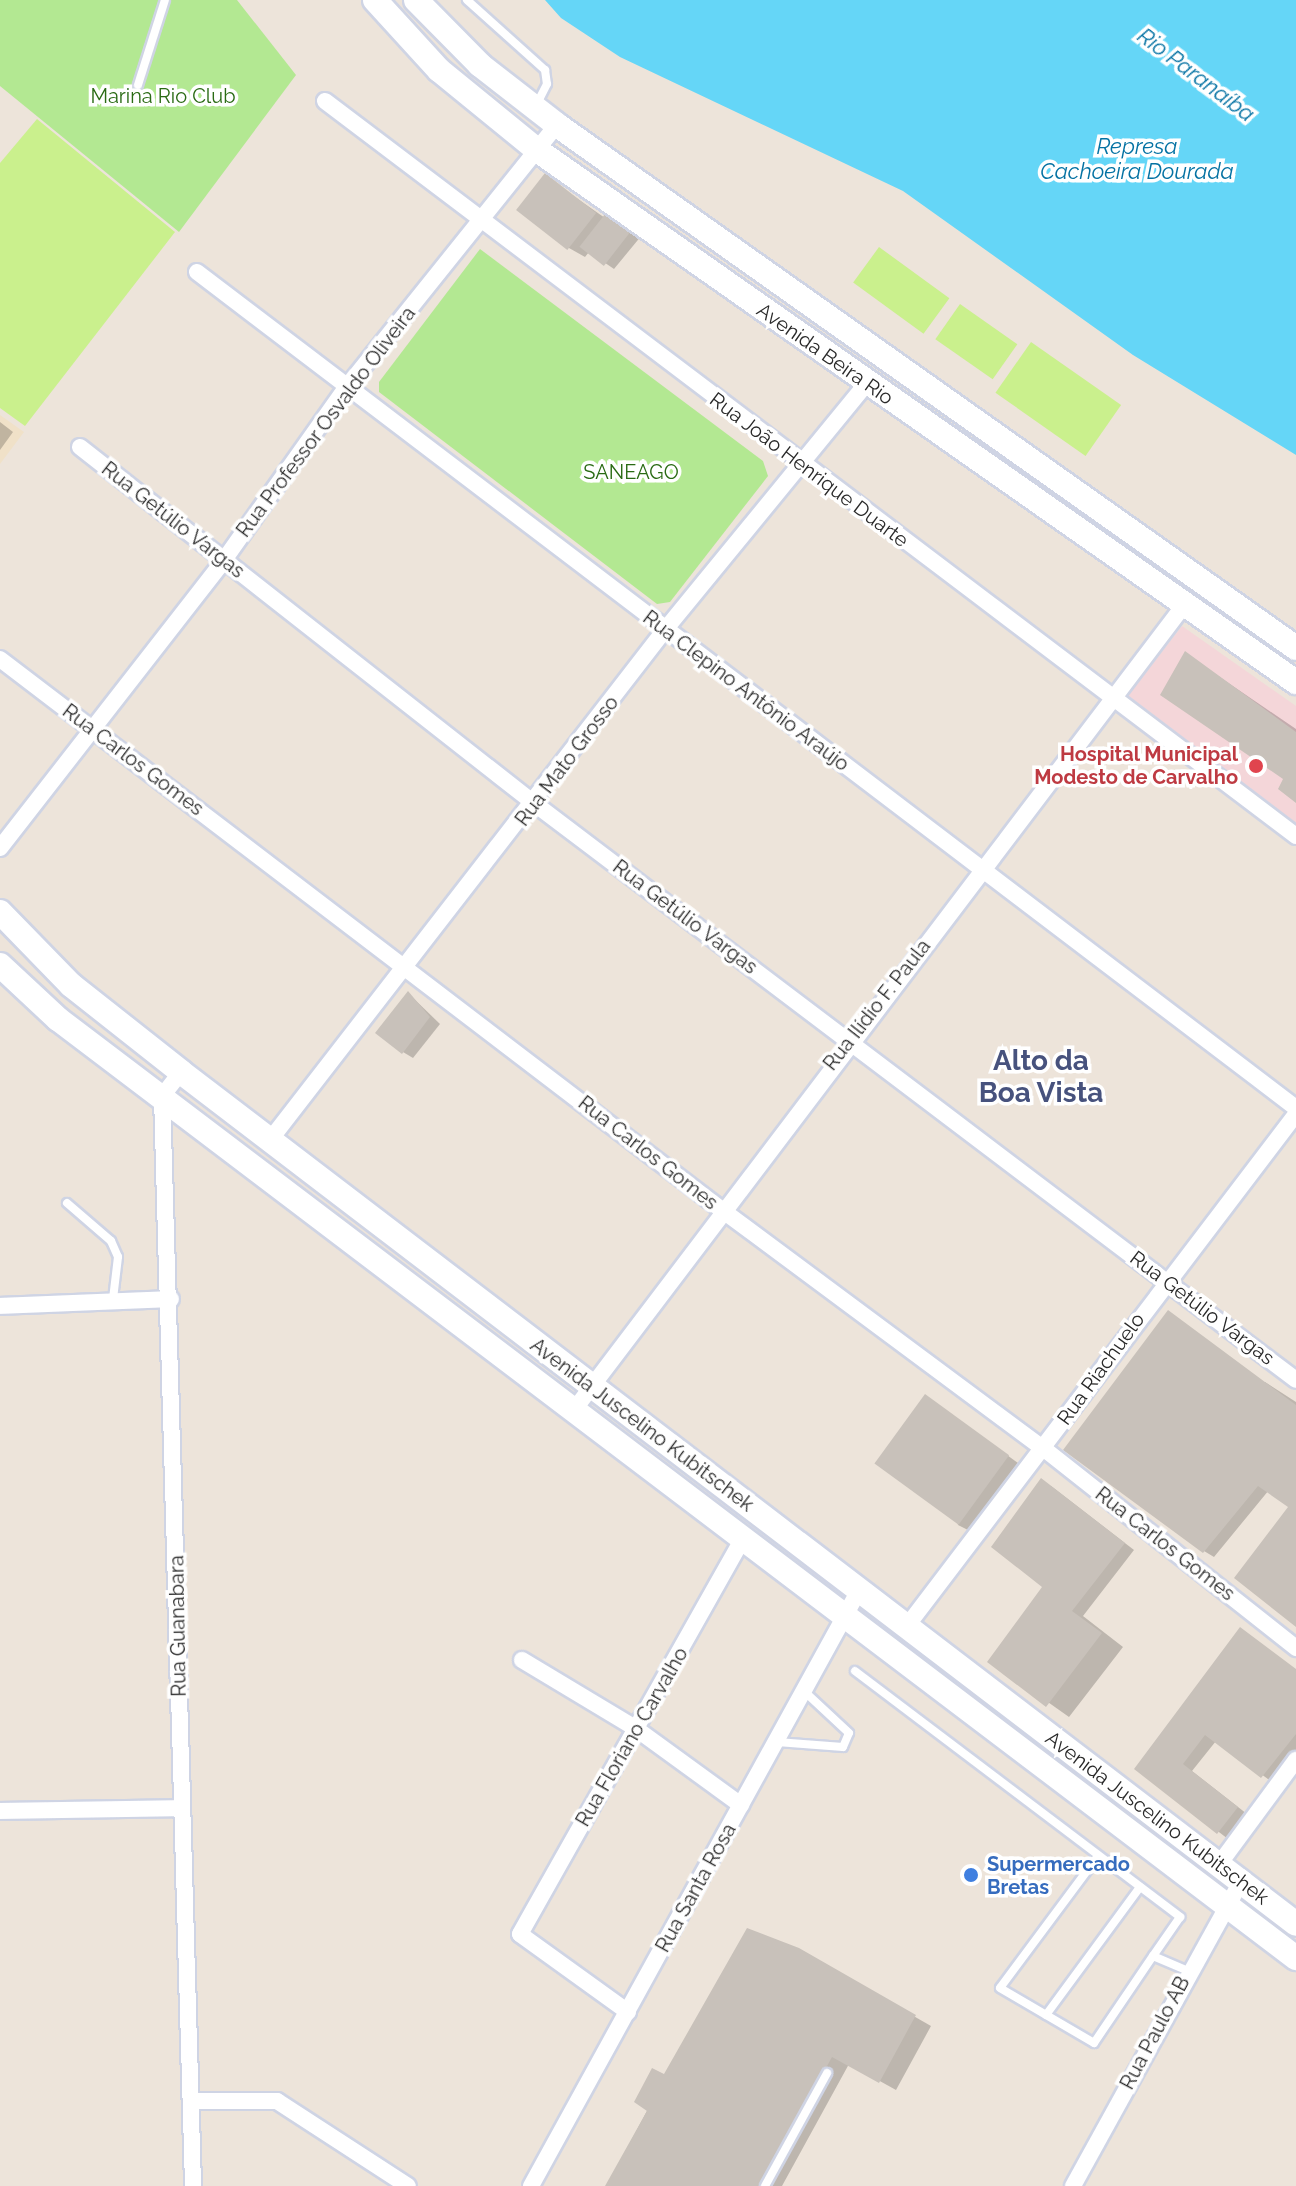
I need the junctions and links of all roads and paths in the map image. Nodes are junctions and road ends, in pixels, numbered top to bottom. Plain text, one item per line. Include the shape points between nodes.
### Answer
1 (165, 0) edge
2 (375, 0) edge
3 (416, 0) edge
4 (467, 0) edge
5 (138, 85) dead end
6 (325, 101) dead end
7 (534, 108) junction
8 (557, 125) junction
9 (537, 150) junction
10 (480, 219) junction
11 (197, 272) dead end
12 (866, 384) junction
13 (346, 388) junction
14 (80, 447) dead end
15 (798, 463) junction
16 (224, 560) junction
17 (1185, 604) junction
18 (664, 631) junction
19 (1296, 648) edge
20 (0, 659) edge
21 (1296, 682) edge
22 (1116, 697) junction
23 (95, 731) junction
24 (535, 804) junction
25 (1296, 836) edge
26 (0, 848) edge
27 (984, 868) junction
28 (0, 912) edge
29 (407, 967) junction
30 (5, 976) edge
31 (849, 1041) junction
32 (181, 1072) junction
33 (162, 1096) junction
34 (1296, 1111) edge
35 (270, 1140) junction
36 (350, 1201) junction
37 (67, 1203) dead end
38 (722, 1210) junction
39 (331, 1225) junction
40 (1165, 1281) junction
41 (113, 1299) junction
42 (171, 1299) junction
43 (0, 1306) edge
44 (1296, 1380) edge
45 (591, 1387) junction
46 (574, 1410) junction
47 (1043, 1448) junction
48 (745, 1503) junction
49 (736, 1533) junction
50 (859, 1590) junction
51 (845, 1617) junction
52 (907, 1626) junction
53 (1296, 1648) edge
54 (522, 1660) dead end
55 (855, 1671) dead end
56 (804, 1691) junction
57 (635, 1728) junction
58 (776, 1742) junction
59 (1296, 1760) edge
60 (741, 1805) junction
61 (182, 1808) junction
62 (0, 1811) edge
63 (1098, 1856) junction
64 (1217, 1867) junction
65 (1241, 1882) junction
66 (1140, 1887) junction
67 (1227, 1905) junction
68 (1296, 1924) edge
69 (1153, 1956) junction
70 (1296, 1958) edge
71 (1188, 1971) junction
72 (628, 2012) junction
73 (1046, 2015) junction
74 (827, 2073) dead end
75 (191, 2101) junction
76 (193, 2186) edge
77 (408, 2186) edge
78 (531, 2186) edge
79 (765, 2186) edge
80 (1073, 2186) edge

1 - 5 lane
2 - 9 street, Avenida Beira Rio via 439,70
3 - 7 street, Avenida Beira Rio via 480,65
4 - 7 lane via 545,70 547,84
6 - 10 street, Rua João Henrique Duarte
7 - 8 street, Avenida Beira Rio
8 - 9 street, Rua Professor Osvaldo Oliveira
8 - 19 street, Avenida Beira Rio
9 - 10 street, Rua Professor Osvaldo Oliveira
9 - 12 street, Avenida Beira Rio
10 - 13 street, Rua Professor Osvaldo Oliveira
10 - 15 street, Rua João Henrique Duarte
11 - 13 street, Rua Clepino Antônio Araújo
12 - 15 street, Rua Mato Grosso
12 - 17 street, Avenida Beira Rio
13 - 16 street, Rua Professor Osvaldo Oliveira
13 - 18 street, Rua Clepino Antônio Araújo
14 - 16 street, Rua Getúlio Vargas
15 - 18 street, Rua Mato Grosso
15 - 22 street, Rua João Henrique Duarte
16 - 23 street, Rua Professor Osvaldo Oliveira
16 - 24 street, Rua Getúlio Vargas
17 - 21 street, Avenida Beira Rio
17 - 22 street, Rua Ilídio F. Paula
18 - 24 street, Rua Mato Grosso
18 - 27 street, Rua Clepino Antônio Araújo
20 - 23 street, Rua Carlos Gomes
22 - 25 street, Rua João Henrique Duarte
22 - 27 street, Rua Ilídio F. Paula
23 - 26 street, Rua Professor Osvaldo Oliveira
23 - 29 street, Rua Carlos Gomes
24 - 29 street, Rua Mato Grosso
24 - 31 street, Rua Getúlio Vargas
27 - 31 street, Rua Ilídio F. Paula
27 - 34 street, Rua Clepino Antônio Araújo
28 - 32 street, Avenida Juscelino Kubitschek via 71,985
29 - 35 street, Rua Mato Grosso
29 - 38 street, Rua Carlos Gomes
30 - 33 street, Avenida Juscelino Kubitschek
31 - 38 street, Rua Ilídio F. Paula
31 - 40 street, Rua Getúlio Vargas
32 - 33 street
32 - 35 street, Avenida Juscelino Kubitschek
33 - 39 street, Avenida Juscelino Kubitschek
33 - 42 street, Rua Guanabara
34 - 40 street, Rua Riachuelo
35 - 36 street, Avenida Juscelino Kubitschek
36 - 39 street
36 - 45 street, Avenida Juscelino Kubitschek
37 - 41 lane via 111,1241 118,1257
38 - 45 street, Rua Ilídio F. Paula
38 - 47 street, Rua Carlos Gomes
39 - 46 street, Avenida Juscelino Kubitschek
40 - 44 street, Rua Getúlio Vargas
40 - 47 street, Rua Riachuelo
41 - 42 street
41 - 43 street
42 - 61 street, Rua Guanabara
45 - 46 street, Rua Ilídio F. Paula
45 - 48 street, Avenida Juscelino Kubitschek
46 - 49 street, Avenida Juscelino Kubitschek
47 - 52 street, Rua Riachuelo
47 - 53 street, Rua Carlos Gomes
48 - 49 street
48 - 50 street, Avenida Juscelino Kubitschek
49 - 51 street, Avenida Juscelino Kubitschek
49 - 57 street, Rua Floriano Carvalho
50 - 51 street, Rua Santa Rosa
50 - 52 street, Avenida Juscelino Kubitschek
51 - 56 street, Rua Santa Rosa
51 - 67 street, Avenida Juscelino Kubitschek
52 - 64 street, Avenida Juscelino Kubitschek
54 - 57 street
55 - 63 lane
56 - 58 street, Rua Santa Rosa
56 - 58 lane via 849,1733 843,1747
57 - 60 street
57 - 72 street, Rua Floriano Carvalho via 520,1934
58 - 60 street, Rua Santa Rosa
59 - 64 street
60 - 72 street, Rua Santa Rosa
61 - 62 street
61 - 75 street, Rua Guanabara
63 - 66 lane
63 - 73 lane via 1000,1988
64 - 65 street, Avenida Juscelino Kubitschek
65 - 67 street, Rua Paulo AB
65 - 68 street, Avenida Juscelino Kubitschek
66 - 69 lane via 1180,1917
66 - 73 lane
67 - 70 street, Avenida Juscelino Kubitschek
67 - 71 street, Rua Paulo AB
69 - 71 lane
69 - 73 lane via 1094,2043
71 - 80 street, Rua Paulo AB
72 - 78 street, Rua Santa Rosa
74 - 79 lane
75 - 76 street, Rua Guanabara
75 - 77 street via 277,2101

